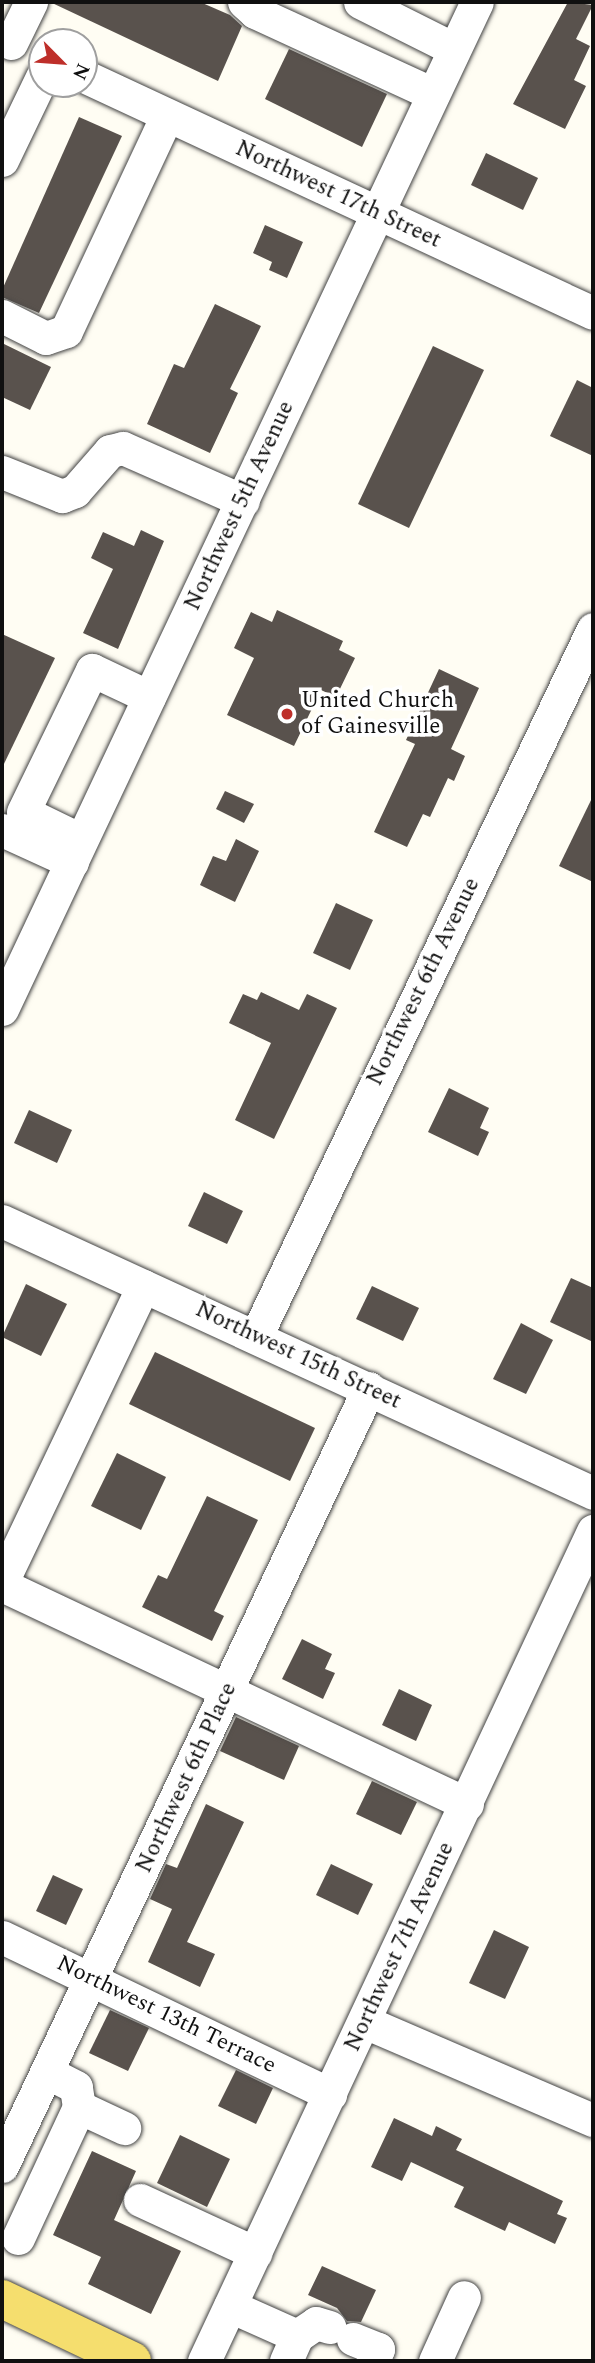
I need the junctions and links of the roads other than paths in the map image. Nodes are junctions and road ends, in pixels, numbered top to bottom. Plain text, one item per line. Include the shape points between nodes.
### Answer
1 (31, 2) edge
2 (244, 2) edge
3 (360, 2) edge
4 (477, 2) edge
5 (7, 41) edge
6 (454, 49) junction
7 (28, 50) edge
8 (98, 83) edge
9 (433, 94) junction
10 (32, 98) edge
11 (167, 115) junction
12 (2, 160) edge
13 (377, 213) junction
14 (593, 313) edge
15 (2, 316) edge
16 (2, 472) edge
17 (243, 500) junction
18 (593, 629) edge
19 (149, 697) junction
20 (2, 830) edge
21 (77, 851) junction
22 (2, 1009) edge
23 (2, 1221) edge
24 (143, 1286) junction
25 (256, 1336) junction
26 (369, 1388) junction
27 (593, 1493) edge
28 (593, 1531) edge
29 (2, 1583) edge
30 (228, 1690) junction
31 (467, 1804) junction
32 (2, 1937) edge
33 (92, 1979) junction
34 (365, 2022) junction
35 (47, 2072) junction
36 (330, 2094) junction
37 (79, 2107) junction
38 (593, 2120) edge
39 (124, 2128) dead end
40 (2, 2167) edge
41 (41, 2187) junction
42 (140, 2200) dead end
43 (18, 2238) dead end
44 (255, 2253) junction
45 (464, 2297) dead end
46 (2, 2299) edge
47 (230, 2306) junction
48 (352, 2342) edge
49 (295, 2353) edge
50 (132, 2361) edge
51 (204, 2361) edge
52 (435, 2361) edge

1 - 5 street
2 - 9 street via 255,12
3 - 6 street
4 - 6 street, Northwest 5th Avenue
5 - 7 street
6 - 9 street, Northwest 5th Avenue
8 - 11 street, Northwest 17th Street
9 - 13 street, Northwest 5th Avenue
10 - 12 street
11 - 13 street, Northwest 17th Street
11 - 15 street via 66,331 46,338
13 - 14 street, Northwest 17th Street
13 - 17 street, Northwest 5th Avenue
16 - 17 street via 62,496 75,491 110,451 123,449
17 - 19 street, Northwest 5th Avenue
18 - 25 street, Northwest 6th Avenue
19 - 21 street, Northwest 5th Avenue
19 - 21 street via 92,670 23,812
20 - 21 street
21 - 22 street, Northwest 5th Avenue
23 - 24 street, Northwest 15th Street
24 - 25 street, Northwest 15th Street
24 - 29 street
25 - 26 street, Northwest 15th Street
26 - 27 street, Northwest 15th Street
26 - 30 street, Northwest 6th Place
28 - 31 street, Northwest 7th Avenue
29 - 30 street
30 - 31 street
30 - 33 street, Northwest 6th Place
31 - 34 street, Northwest 7th Avenue
32 - 33 street, Northwest 13th Terrace
33 - 35 street, Northwest 6th Place
33 - 36 street, Northwest 13th Terrace
34 - 36 street, Northwest 7th Avenue
34 - 38 street
35 - 37 street via 76,2087
35 - 40 street, Northwest 6th Place
36 - 44 street, Northwest 7th Avenue
37 - 39 street
37 - 41 street
40 - 41 street
41 - 43 street
42 - 44 street
44 - 47 street, Northwest 7th Avenue
45 - 52 street
46 - 50 main road
47 - 49 street
47 - 51 street, Northwest 7th Avenue
48 - 49 street via 316,2323

